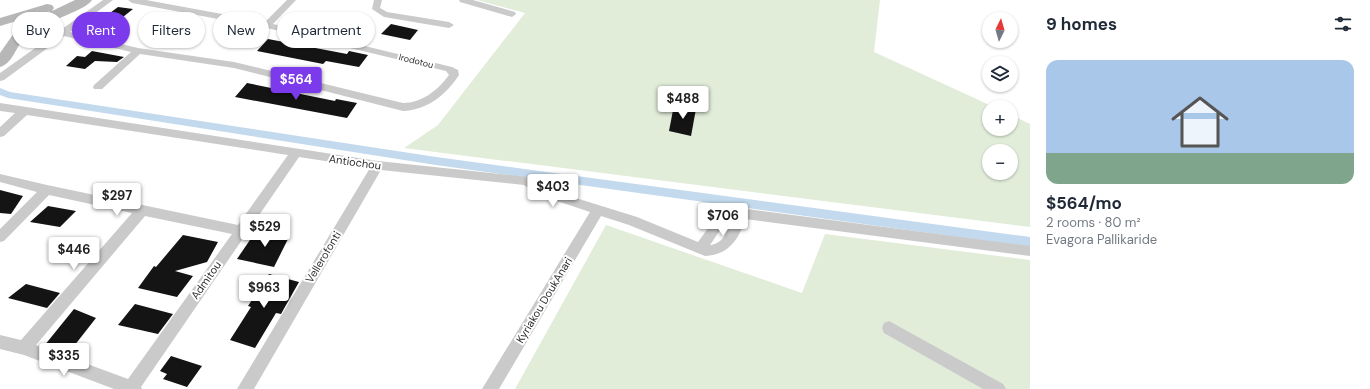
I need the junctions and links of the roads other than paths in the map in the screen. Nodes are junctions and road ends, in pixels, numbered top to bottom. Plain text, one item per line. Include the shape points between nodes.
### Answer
1 (68, 0) edge
2 (85, 0) edge
3 (108, 0) edge
4 (132, 0) edge
5 (292, 0) edge
6 (378, 0) edge
7 (463, 0) edge
8 (60, 12) edge
9 (512, 14) dead end
10 (213, 15) edge
11 (0, 22) edge
12 (269, 23) edge
13 (269, 25) edge
14 (449, 25) dead end
15 (0, 28) edge
16 (64, 32) edge
17 (64, 33) edge
18 (12, 36) edge
19 (12, 45) edge
20 (41, 48) edge
21 (138, 51) junction
22 (0, 62) edge
23 (0, 78) edge
24 (98, 87) dead end
25 (0, 107) edge
26 (24, 111) junction
27 (0, 133) edge
28 (296, 153) junction
29 (378, 165) junction
30 (0, 178) edge
31 (46, 190) junction
32 (142, 210) junction
33 (598, 210) junction
34 (727, 211) dead end
35 (240, 231) junction
36 (0, 237) edge
37 (700, 249) junction
38 (1030, 252) edge
39 (889, 328) dead end
40 (0, 342) edge
41 (24, 348) junction
42 (978, 384) edge
43 (133, 388) edge
44 (245, 389) edge
45 (490, 389) edge
46 (998, 389) edge

1 - 11 main road
2 - 8 main road
3 - 16 street
4 - 10 street, Irodotou
5 - 12 street
6 - 14 street via 376,9 384,14
7 - 9 street
13 - 21 street, Irodotou via 442,68 454,72 454,75 431,99 414,107 403,107 234,65
15 - 18 main road
17 - 21 street
19 - 22 main road
20 - 23 street
21 - 24 street
25 - 26 street, Antiochou
26 - 27 street
26 - 28 street, Antiochou
28 - 29 street, Antiochou
28 - 35 street, Admitou
29 - 33 street, Antiochou via 528,182 543,192
29 - 44 street, Vellerofonti
30 - 31 street
31 - 32 street
31 - 36 street
32 - 35 street
32 - 41 street
33 - 37 street, Antiochou via 633,221
33 - 45 street, Kyriakou DoukAnari
34 - 37 street
35 - 43 street, Admitou
37 - 38 street, Antiochou via 717,250 725,244 733,233 740,213
39 - 42 street
40 - 41 street
41 - 43 street
42 - 46 street

